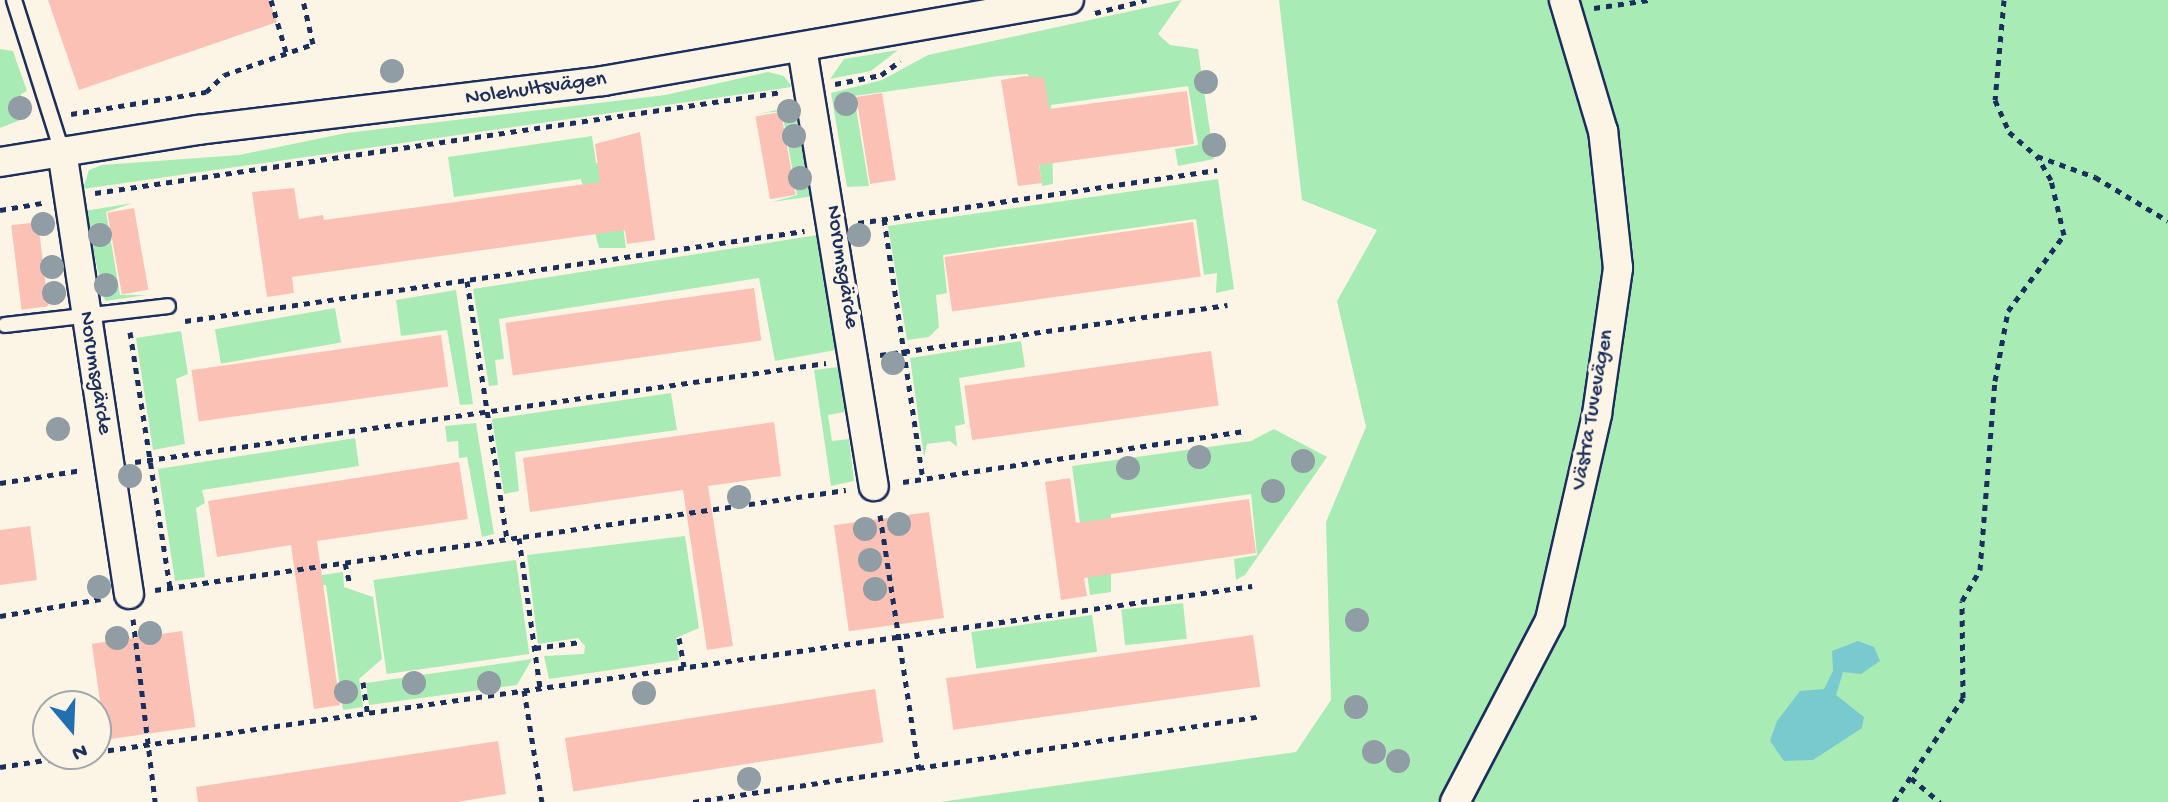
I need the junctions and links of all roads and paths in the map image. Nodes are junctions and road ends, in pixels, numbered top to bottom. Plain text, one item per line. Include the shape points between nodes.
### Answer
1 (14, 0) edge
2 (271, 0) edge
3 (303, 0) edge
4 (1069, 0) edge
5 (1648, 0) edge
6 (2004, 0) edge
7 (1566, 6) edge
8 (802, 48) junction
9 (286, 52) junction
10 (881, 75) dead end
11 (810, 88) junction
12 (54, 117) junction
13 (62, 151) junction
14 (2037, 156) junction
15 (0, 162) edge
16 (1217, 170) dead end
17 (71, 198) junction
18 (0, 210) edge
19 (884, 219) junction
20 (2168, 221) edge
21 (834, 227) junction
22 (467, 281) junction
23 (1227, 305) dead end
24 (168, 306) dead end
25 (175, 322) dead end
26 (5, 325) dead end
27 (86, 327) junction
28 (144, 327) dead end
29 (129, 329) junction
30 (904, 351) junction
31 (855, 359) junction
32 (488, 412) junction
33 (1246, 431) dead end
34 (149, 460) junction
35 (108, 466) junction
36 (923, 479) junction
37 (0, 483) edge
38 (874, 486) junction
39 (519, 538) junction
40 (507, 540) junction
41 (345, 563) junction
42 (350, 584) dead end
43 (1252, 586) dead end
44 (170, 588) junction
45 (129, 594) junction
46 (0, 616) edge
47 (899, 636) junction
48 (679, 638) dead end
49 (581, 642) dead end
50 (535, 648) junction
51 (684, 667) junction
52 (363, 682) dead end
53 (540, 688) junction
54 (524, 690) junction
55 (367, 712) junction
56 (1262, 716) dead end
57 (148, 744) junction
58 (112, 750) edge
59 (32, 762) edge
60 (0, 767) edge
61 (919, 769) junction
62 (1911, 778) junction
63 (155, 802) edge
64 (542, 802) edge
65 (693, 802) edge
66 (1455, 802) edge
67 (1894, 802) edge
68 (1940, 802) edge

1 - 12 lane
2 - 9 path
3 - 9 path via 313,44
4 - 8 street, Nolehultsvägen
5 - 7 path
6 - 14 path via 1995,100 2009,132
7 - 66 street, Västra Tuvevägen via 1603,131 1618,268 1597,414 1550,620
8 - 11 street, Norumsgärde
8 - 13 street, Nolehultsvägen via 524,93
9 - 12 path via 224,75 206,92
10 - 11 path
11 - 17 path
11 - 21 street, Norumsgärde
12 - 13 lane
13 - 15 street, Nolehultsvägen
13 - 17 street, Norumsgärde
14 - 20 path via 2095,177
14 - 62 path via 2051,180 2064,235 2008,311 1995,381 1980,570 1962,601 1963,698
16 - 19 path
17 - 18 path
17 - 27 street, Norumsgärde
19 - 21 path
19 - 30 path
21 - 22 path
21 - 31 street, Norumsgärde
22 - 25 path
22 - 32 path
23 - 30 path
24 - 27 lane
26 - 27 lane
27 - 29 path
27 - 35 street, Norumsgärde
28 - 29 path
29 - 34 path
30 - 31 path
30 - 36 path
31 - 32 path
31 - 38 street, Norumsgärde
32 - 34 path
32 - 40 path
33 - 36 path
34 - 35 path
34 - 44 path
35 - 37 path
35 - 45 street, Norumsgärde
36 - 38 path
38 - 39 path
38 - 47 path
39 - 40 path
39 - 50 path
40 - 41 path
41 - 42 path
41 - 44 path
43 - 47 path
44 - 45 path
45 - 46 path
45 - 57 path
47 - 51 path
47 - 61 path
48 - 51 path
49 - 50 path
50 - 53 path
51 - 53 path
52 - 55 path
53 - 54 path
54 - 55 path
54 - 64 path
55 - 57 path
56 - 61 path
57 - 58 path
57 - 63 path
59 - 60 path
61 - 65 path
62 - 67 path
62 - 68 path

